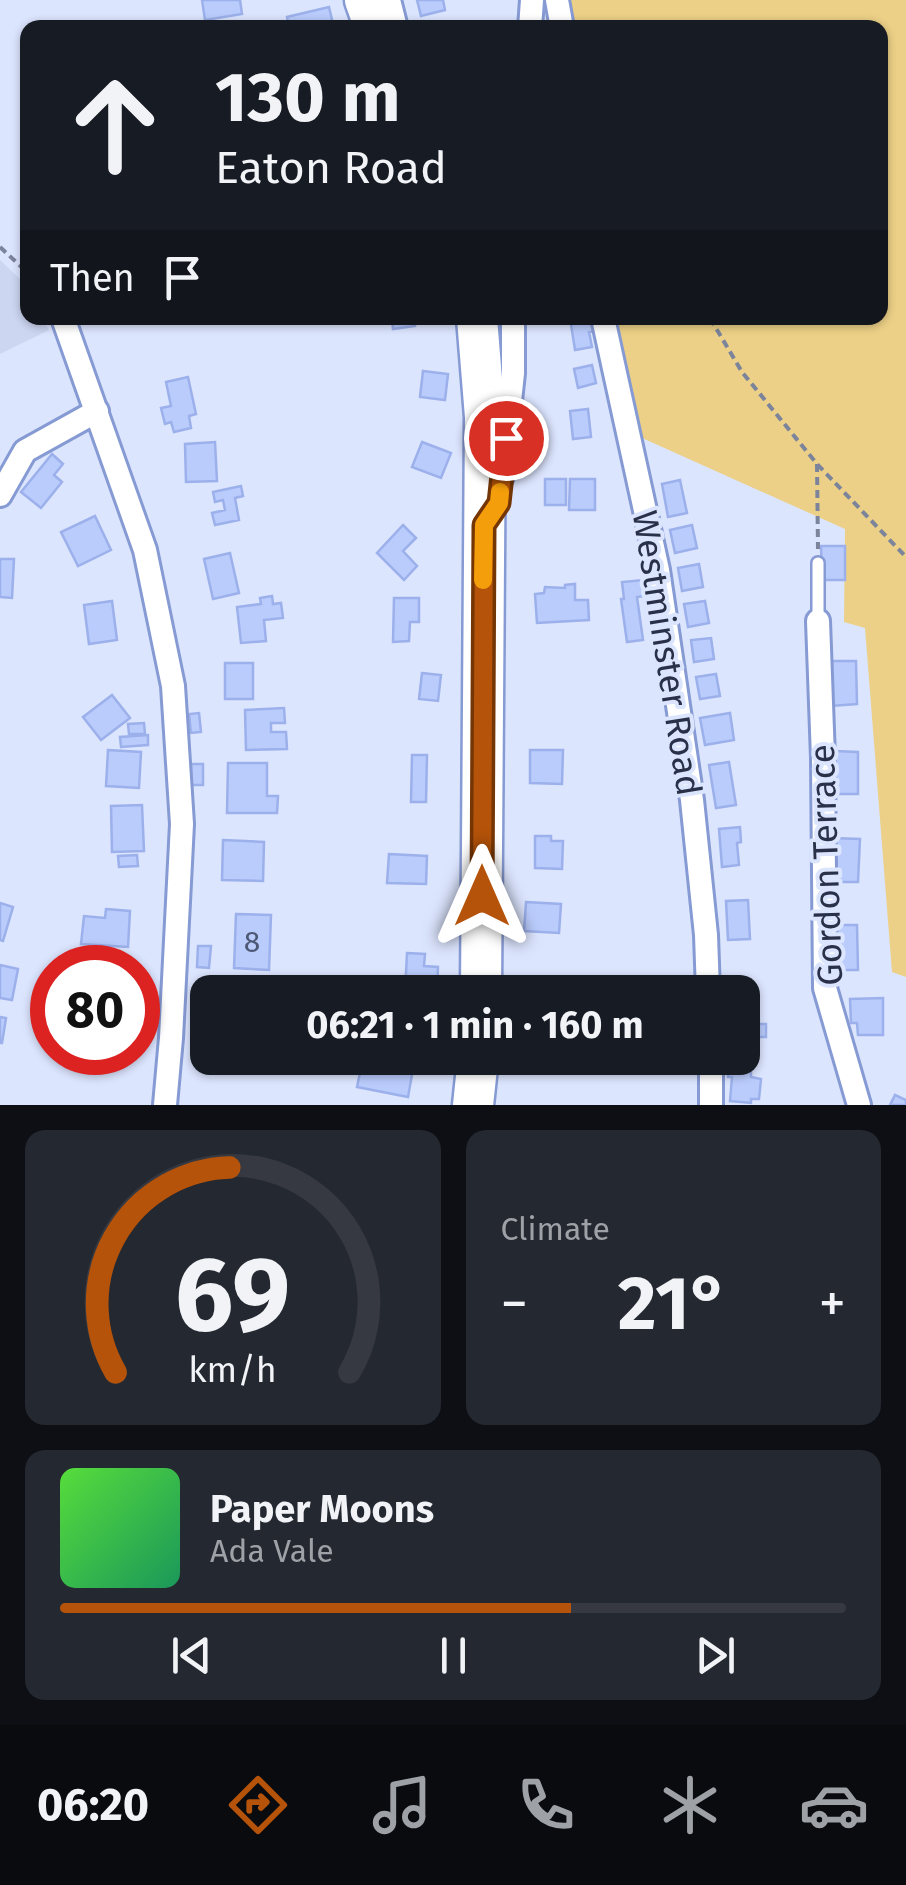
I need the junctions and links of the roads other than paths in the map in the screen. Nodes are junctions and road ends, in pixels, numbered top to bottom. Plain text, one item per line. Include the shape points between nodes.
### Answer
1 (66, 325) edge
2 (478, 325) edge
3 (513, 325) edge
4 (605, 325) edge
5 (97, 411) junction
6 (0, 495) edge
7 (484, 525) junction
8 (818, 563) road end
9 (818, 621) joint
10 (481, 975) edge
11 (707, 975) edge
12 (476, 1075) edge
13 (711, 1075) edge
14 (165, 1105) edge
15 (473, 1105) edge
16 (711, 1105) edge
17 (859, 1105) edge

1 - 5 street
2 - 7 highway via 486,417
3 - 7 street via 499,503
4 - 11 street, Westminster Road via 658,570 692,800
5 - 6 street via 25,451
5 - 14 street via 145,550 173,686 182,824
7 - 10 highway
8 - 9 lane
9 - 17 street, Gordon Terrace via 825,988
12 - 15 highway
13 - 16 street

